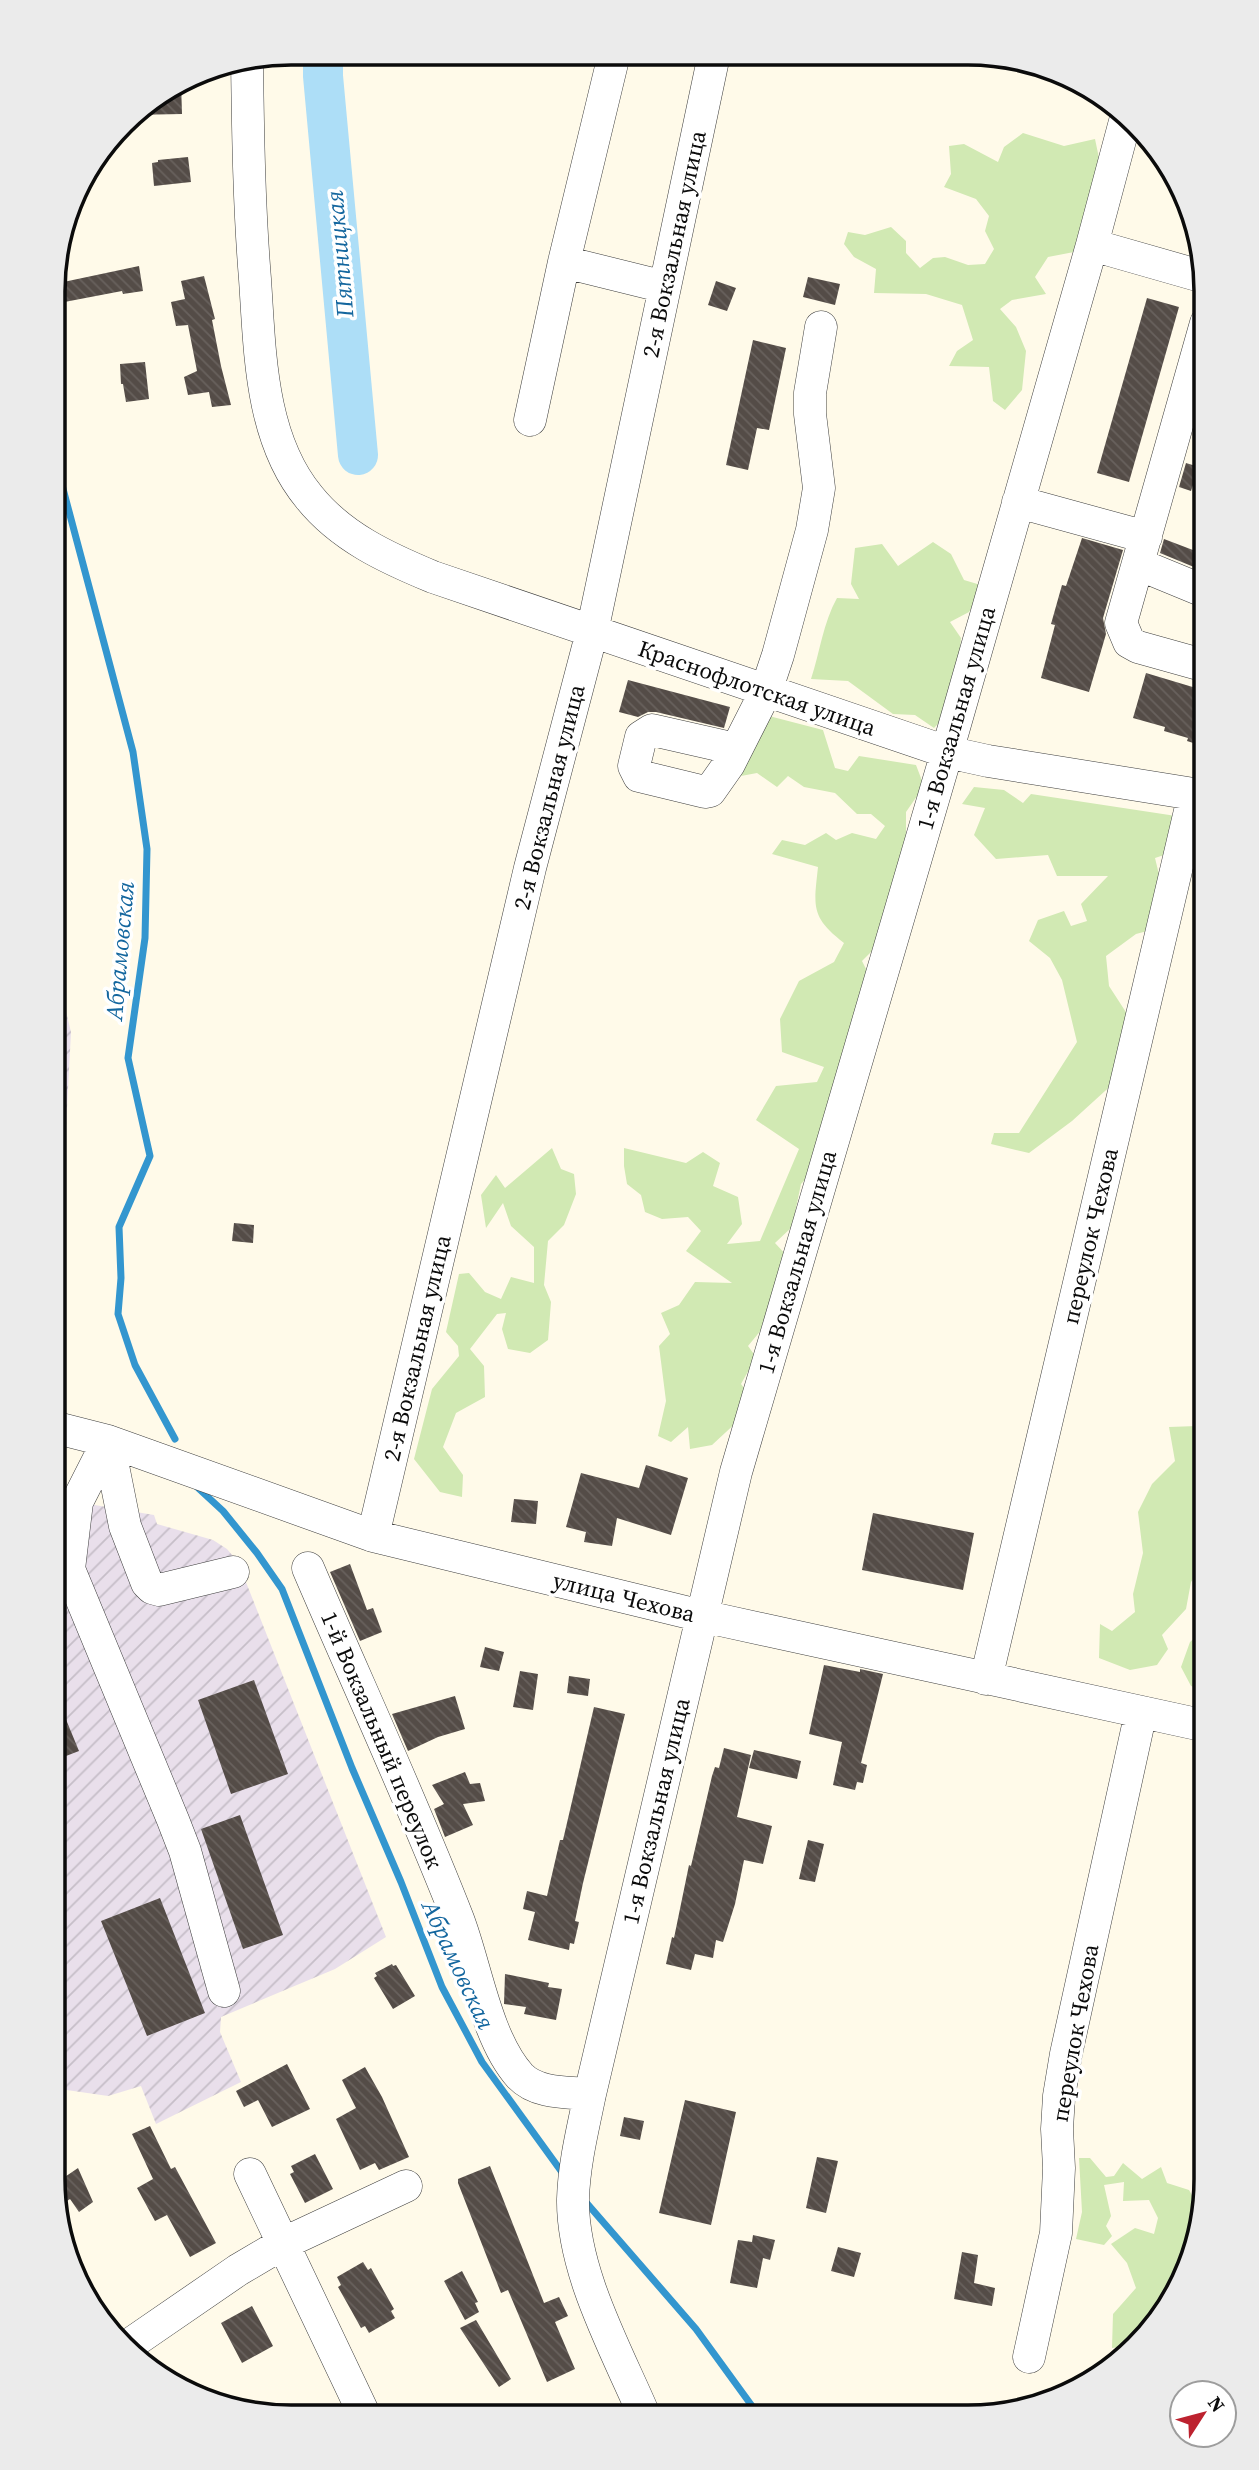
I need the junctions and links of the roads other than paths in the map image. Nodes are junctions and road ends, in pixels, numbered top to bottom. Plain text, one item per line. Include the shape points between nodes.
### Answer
1 (611, 65) edge
2 (712, 65) edge
3 (247, 69) edge
4 (1123, 127) edge
5 (1093, 245) junction
6 (564, 262) junction
7 (1194, 274) edge
8 (665, 287) junction
9 (821, 327) dead end
10 (1194, 366) edge
11 (530, 420) dead end
12 (1018, 502) junction
13 (1142, 550) junction
14 (1194, 584) edge
15 (592, 632) junction
16 (1194, 662) edge
17 (766, 691) junction
18 (736, 749) dead end
19 (947, 752) junction
20 (1194, 793) edge
21 (1194, 819) edge
22 (65, 1430) edge
23 (108, 1441) junction
24 (373, 1536) junction
25 (65, 1553) edge
26 (308, 1568) dead end
27 (233, 1572) dead end
28 (65, 1579) edge
29 (702, 1616) junction
30 (986, 1679) junction
31 (1140, 1712) junction
32 (1194, 1723) edge
33 (224, 1991) dead end
34 (590, 2094) junction
35 (250, 2174) dead end
36 (406, 2186) dead end
37 (282, 2244) junction
38 (134, 2341) edge
39 (1029, 2357) dead end
40 (360, 2405) edge
41 (640, 2405) edge

1 - 6 street
2 - 8 street, 2-я Вокзальная улица
3 - 15 street, Краснофлотская улица via 248,195 261,350 268,403 292,472 328,517 377,552 432,577
4 - 5 street, 1-я Вокзальная улица
5 - 7 street
5 - 12 street, 1-я Вокзальная улица
6 - 8 street
6 - 11 street
8 - 15 street, 2-я Вокзальная улица
9 - 17 street via 810,393 817,509
10 - 13 street
12 - 13 street
12 - 19 street, 1-я Вокзальная улица
13 - 14 street
13 - 16 street via 1121,623 1129,642
15 - 17 street, Краснофлотская улица
15 - 24 street, 2-я Вокзальная улица via 530,868
17 - 18 street
17 - 19 street, Краснофлотская улица
19 - 20 street, Краснофлотская улица
19 - 29 street, 1-я Вокзальная улица via 736,1472
21 - 30 street, переулок Чехова
22 - 23 street, улица Чехова
23 - 24 street, улица Чехова
23 - 25 street via 77,1502
23 - 27 street via 125,1526 147,1583 159,1590
24 - 29 street, улица Чехова
26 - 34 street, 1-й Вокзальный переулок via 437,1867 505,2055 533,2086
28 - 33 street via 177,1830
29 - 30 street, улица Чехова
29 - 34 street, 1-я Вокзальная улица
30 - 31 street, улица Чехова
31 - 32 street, улица Чехова
31 - 39 street, переулок Чехова via 1066,2054 1057,2130 1056,2233
34 - 41 street, 1-я Вокзальная улица via 574,2180 574,2223 589,2284
35 - 37 street
36 - 37 street
37 - 38 street
37 - 40 street

